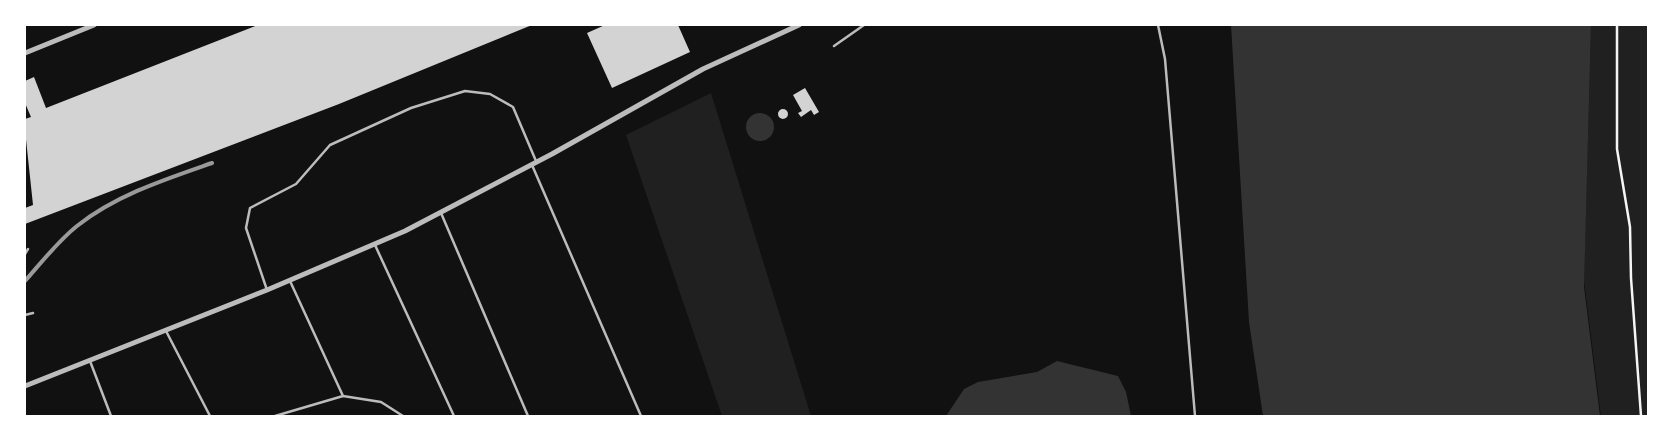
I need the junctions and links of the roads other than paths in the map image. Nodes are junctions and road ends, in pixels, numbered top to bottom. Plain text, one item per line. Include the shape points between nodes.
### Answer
1 (94, 25) edge
2 (799, 25) edge
3 (864, 25) edge
4 (1158, 25) edge
5 (834, 46) dead end
6 (25, 53) edge
7 (534, 163) junction
8 (440, 212) junction
9 (375, 244) junction
10 (28, 249) dead end
11 (25, 254) edge
12 (290, 280) junction
13 (267, 290) junction
14 (33, 313) dead end
15 (25, 315) edge
16 (166, 330) junction
17 (90, 360) junction
18 (25, 386) edge
19 (343, 396) junction
20 (211, 415) edge
21 (112, 416) edge
22 (275, 416) edge
23 (403, 416) edge
24 (454, 416) edge
25 (528, 416) edge
26 (641, 416) edge
27 (1194, 416) edge

1 - 6 street
2 - 7 street via 703,69
3 - 5 lane
4 - 27 lane via 1165,59
7 - 8 street
7 - 13 lane via 514,107 490,94 465,91 411,108 330,145 296,184 250,208 246,228
7 - 26 lane
8 - 9 street
8 - 25 lane
9 - 12 street
9 - 24 lane
10 - 11 lane
12 - 13 street
12 - 19 lane
13 - 16 street
14 - 15 lane
16 - 17 street
16 - 20 lane
17 - 18 street
17 - 21 lane
19 - 22 lane
19 - 23 lane via 381,402

